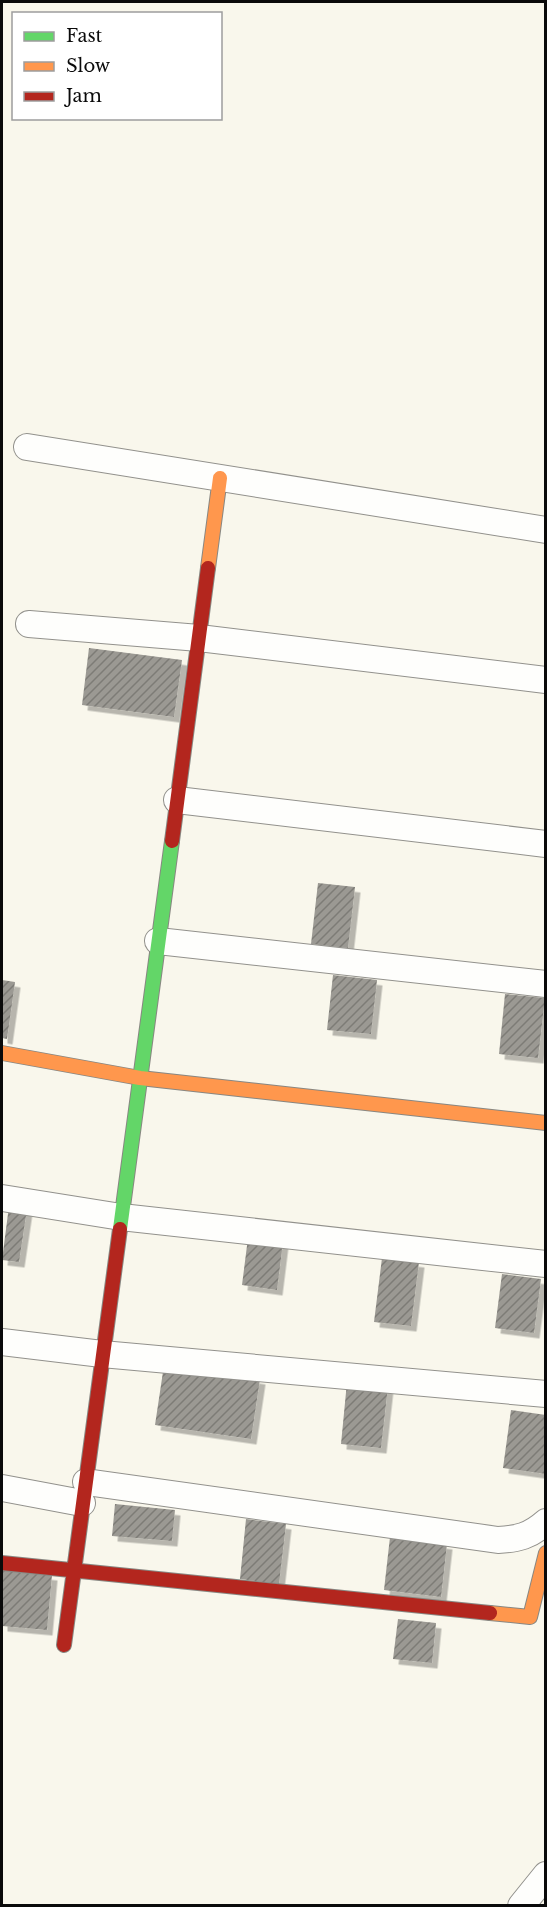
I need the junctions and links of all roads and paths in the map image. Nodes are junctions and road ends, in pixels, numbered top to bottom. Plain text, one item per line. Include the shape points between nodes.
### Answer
1 (27, 447) dead end
2 (220, 478) junction
3 (546, 530) edge
4 (29, 624) dead end
5 (198, 638) junction
6 (546, 680) edge
7 (177, 800) junction
8 (546, 844) edge
9 (158, 941) junction
10 (546, 984) edge
11 (2, 1053) edge
12 (140, 1078) junction
13 (546, 1123) edge
14 (2, 1198) edge
15 (121, 1217) junction
16 (546, 1264) edge
17 (2, 1342) edge
18 (102, 1354) junction
19 (546, 1394) edge
20 (2, 1488) edge
21 (84, 1492) junction
22 (543, 1535) edge
23 (2, 1563) edge
24 (74, 1572) junction
25 (64, 1645) dead end
26 (546, 1875) edge
27 (521, 1905) edge

1 - 2 street
2 - 3 street
2 - 5 street
4 - 5 street
5 - 6 street
5 - 7 street
7 - 8 street
7 - 9 street
9 - 10 street
9 - 12 street
11 - 12 street
12 - 13 street
12 - 15 street
14 - 15 street
15 - 16 street
15 - 18 street
17 - 18 street
18 - 19 street
18 - 21 street
20 - 21 street
21 - 22 street via 498,1540
21 - 24 street
22 - 24 street via 530,1617
23 - 24 street
24 - 25 street
26 - 27 street

